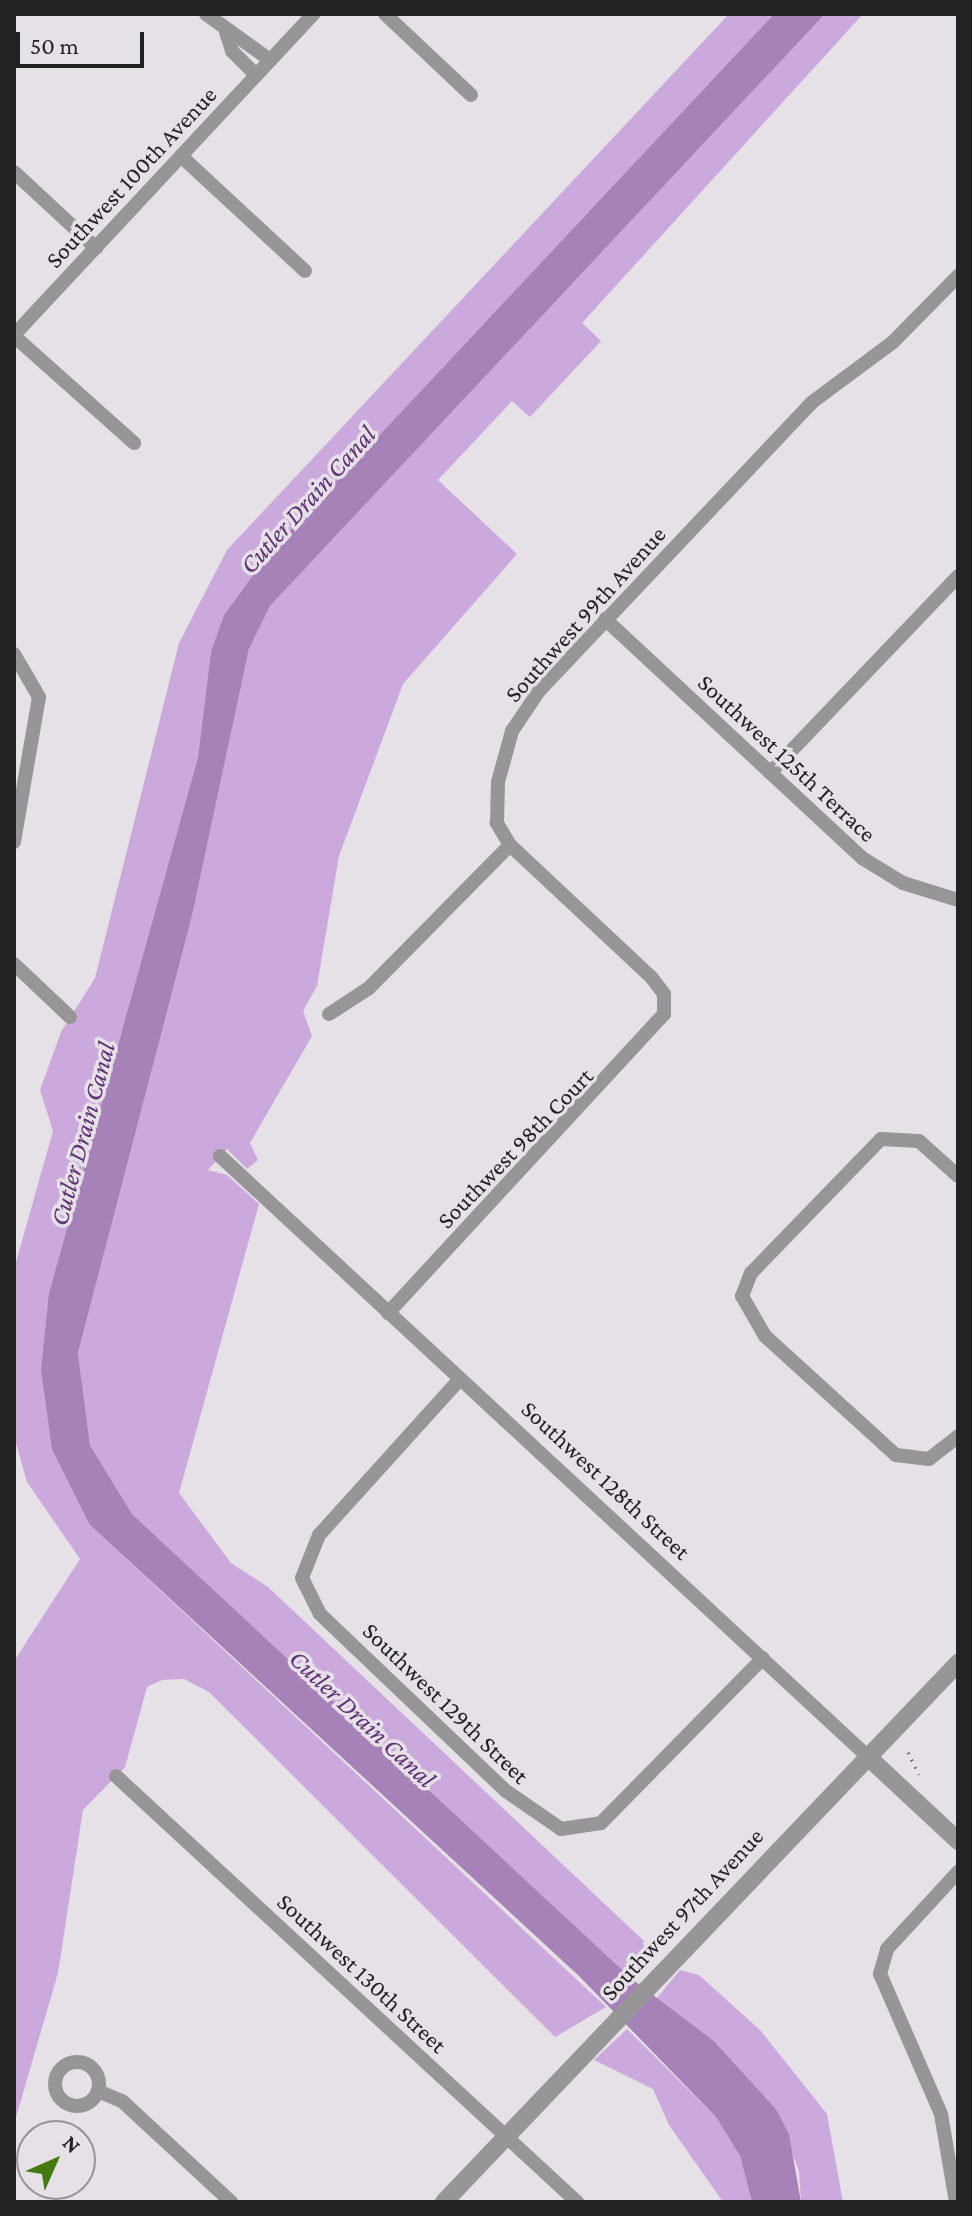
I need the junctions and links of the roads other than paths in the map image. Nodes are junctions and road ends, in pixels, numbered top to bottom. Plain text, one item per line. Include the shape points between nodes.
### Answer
1 (206, 14) edge
2 (313, 14) edge
3 (385, 14) edge
4 (226, 32) junction
5 (270, 60) junction
6 (256, 75) junction
7 (471, 95) dead end
8 (181, 156) junction
9 (14, 172) edge
10 (96, 248) junction
11 (305, 271) dead end
12 (958, 276) edge
13 (14, 335) edge
14 (134, 443) dead end
15 (958, 576) edge
16 (605, 619) junction
17 (14, 654) edge
18 (770, 773) junction
19 (14, 842) edge
20 (510, 845) junction
21 (958, 900) edge
22 (14, 964) edge
23 (329, 1014) dead end
24 (70, 1017) dead end
25 (220, 1156) dead end
26 (958, 1176) edge
27 (388, 1313) junction
28 (460, 1379) junction
29 (958, 1436) edge
30 (763, 1658) junction
31 (958, 1663) edge
32 (867, 1756) junction
33 (116, 1776) dead end
34 (958, 1841) edge
35 (958, 1872) edge
36 (98, 2091) dead end
37 (505, 2136) junction
38 (231, 2202) edge
39 (444, 2202) edge
40 (577, 2202) edge
41 (956, 2202) edge

1 - 4 street
2 - 5 street, Southwest 100th Avenue
3 - 7 street
4 - 5 street via 245,37
4 - 6 street via 232,51
5 - 6 street, Southwest 100th Avenue
6 - 8 street, Southwest 100th Avenue
8 - 10 street, Southwest 100th Avenue
8 - 11 street
9 - 10 street
10 - 13 street, Southwest 100th Avenue
12 - 16 street, Southwest 99th Avenue via 893,342 811,403
13 - 14 street
15 - 18 street
16 - 18 street, Southwest 125th Terrace
16 - 20 street, Southwest 99th Avenue via 539,691 512,731 496,809
17 - 19 street via 38,688
18 - 21 street, Southwest 125th Terrace via 878,869
20 - 23 street via 369,988
20 - 27 street, Southwest 98th Court via 651,977 666,1008 655,1032
22 - 24 street
25 - 27 street, Southwest 128th Street
26 - 29 street via 919,1141 897,1134 859,1156 751,1273 742,1296 757,1328 903,1459 929,1459
27 - 28 street, Southwest 128th Street
28 - 30 street, Southwest 128th Street
28 - 30 street, Southwest 129th Street via 319,1535 304,1562 305,1590 320,1614 518,1802 569,1831 609,1817
30 - 32 street, Southwest 128th Street
31 - 32 street, Southwest 97th Avenue
32 - 34 street, Southwest 128th Street
32 - 37 street, Southwest 97th Avenue
33 - 37 street, Southwest 130th Street
35 - 41 street via 887,1949 881,1984 941,2114
36 - 38 street via 122,2101
37 - 39 street, Southwest 97th Avenue
37 - 40 street, Southwest 130th Street

